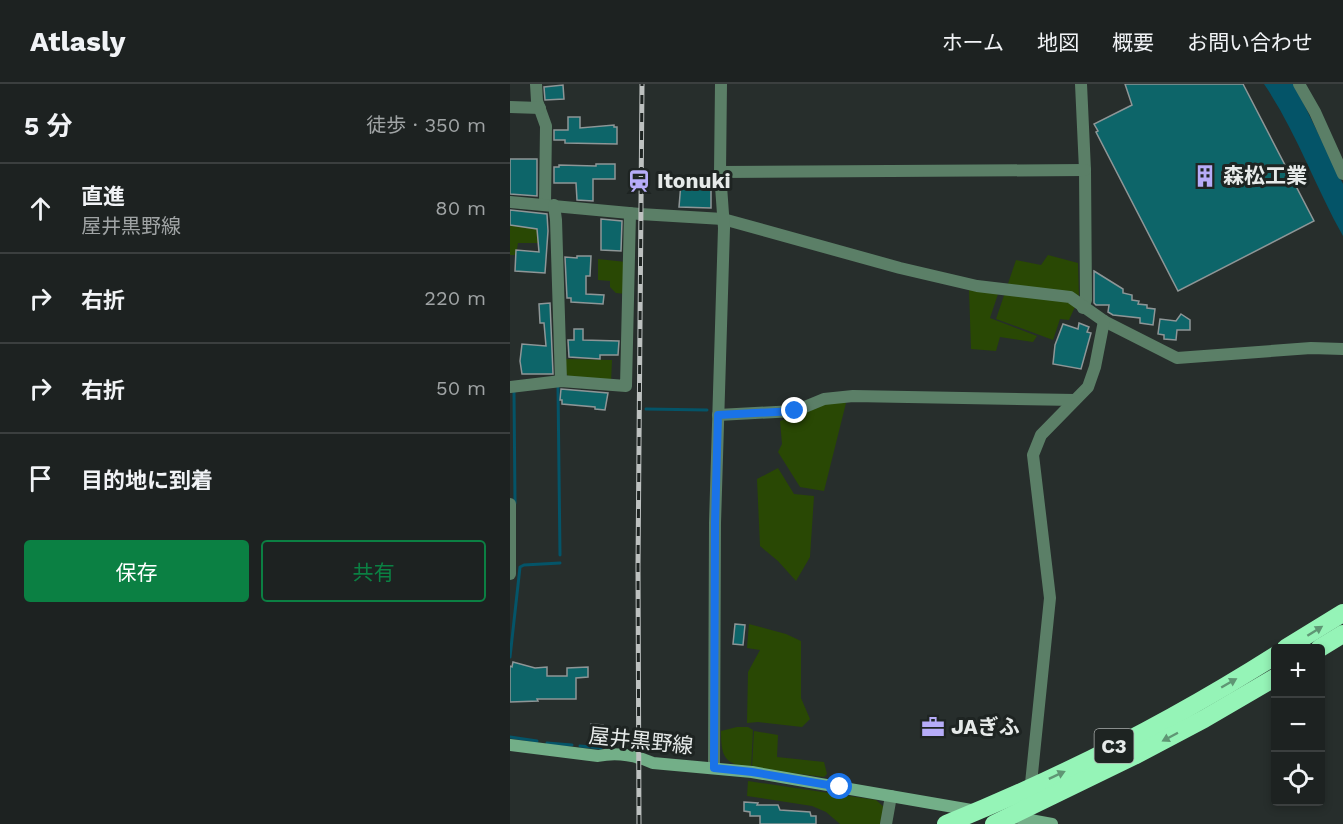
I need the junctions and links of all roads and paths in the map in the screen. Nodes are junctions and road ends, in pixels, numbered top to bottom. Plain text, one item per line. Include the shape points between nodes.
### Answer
1 (536, 84) edge
2 (721, 84) edge
3 (1081, 84) edge
4 (1299, 84) edge
5 (510, 106) edge
6 (540, 108) junction
7 (1084, 170) junction
8 (720, 172) junction
9 (1343, 172) edge
10 (510, 202) edge
11 (549, 205) junction
12 (630, 213) junction
13 (723, 219) junction
14 (1083, 308) junction
15 (1104, 321) junction
16 (1343, 350) edge
17 (561, 381) junction
18 (510, 387) edge
19 (1075, 400) junction
20 (718, 415) junction
21 (510, 504) edge
22 (510, 574) edge
23 (1343, 613) edge
24 (1343, 634) edge
25 (1293, 644) edge
26 (1325, 645) edge
27 (1271, 657) edge
28 (1271, 679) edge
29 (510, 745) edge
30 (714, 768) junction
31 (891, 796) junction
32 (1027, 819) junction
33 (886, 824) edge
34 (946, 824) edge
35 (994, 824) edge
36 (1052, 824) edge

1 - 6 street
2 - 8 street
3 - 7 street
4 - 9 street
5 - 6 street
6 - 11 street via 546,126
7 - 8 street
7 - 14 street
8 - 13 street
10 - 11 street
11 - 12 street
11 - 17 street via 556,220
12 - 13 street
12 - 17 street via 626,386
13 - 14 street via 977,286 1070,297
13 - 20 street
14 - 15 street
15 - 16 street via 1177,358 1311,348
15 - 19 street via 1088,387
17 - 18 street
19 - 20 street via 853,396 824,399 795,411
19 - 32 street via 1041,435 1034,455 1050,598
20 - 30 street
21 - 22 street
25 -> 23 highway
24 - 26 highway
34 -> 27 highway, C3, bridge via 1072,768 1161,722
28 -> 35 highway, C3, bridge via 1134,756
29 - 30 main road, 屋井黒野線 via 598,756 620,754 653,763
30 - 31 main road, 屋井黒野線
31 - 32 main road, 屋井黒野線
31 - 33 street
32 - 36 main road, 屋井黒野線

